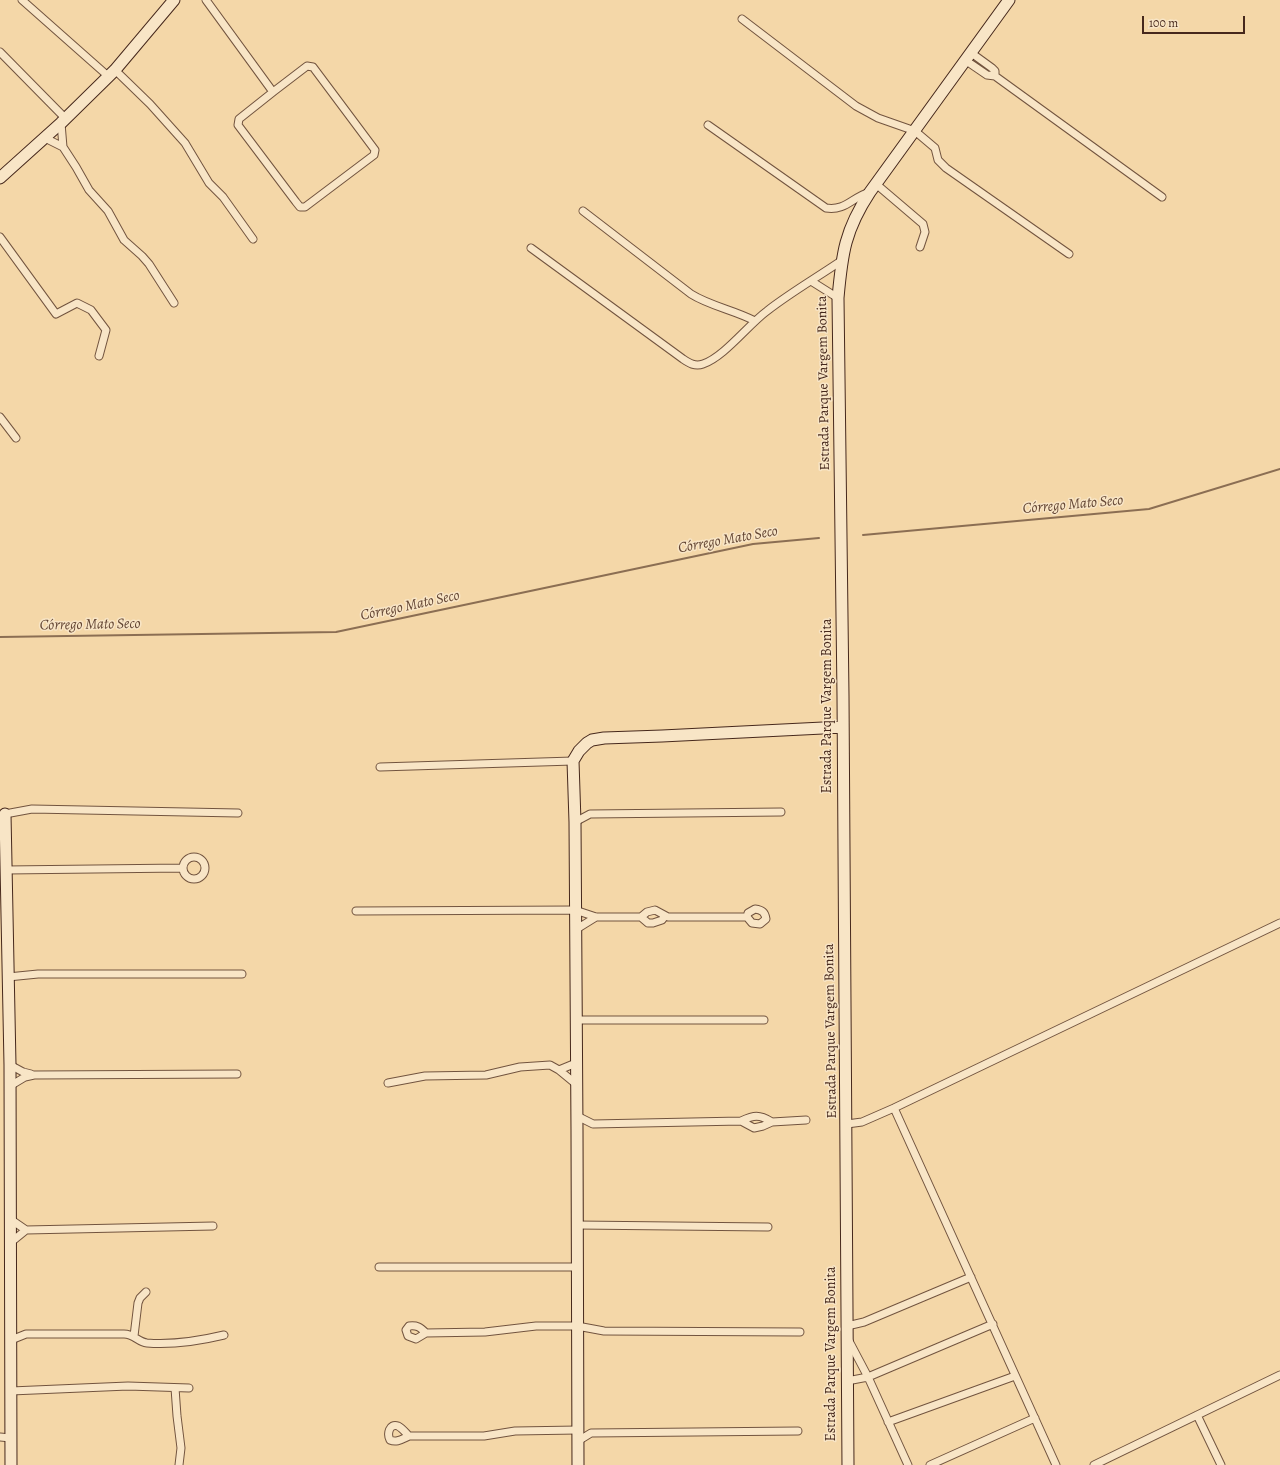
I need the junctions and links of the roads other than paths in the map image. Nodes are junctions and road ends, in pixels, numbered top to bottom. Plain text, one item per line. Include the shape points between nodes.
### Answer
1 (22, 0) edge
2 (174, 0) edge
3 (206, 0) edge
4 (1010, 0) edge
5 (742, 19) dead end
6 (0, 52) edge
7 (968, 56) junction
8 (112, 73) junction
9 (273, 92) junction
10 (64, 121) junction
11 (708, 125) dead end
12 (915, 131) junction
13 (45, 138) junction
14 (63, 147) junction
15 (0, 178) edge
16 (873, 188) junction
17 (1162, 197) dead end
18 (583, 211) dead end
19 (0, 237) edge
20 (253, 239) dead end
21 (920, 247) dead end
22 (531, 248) dead end
23 (1069, 254) dead end
24 (841, 261) junction
25 (811, 281) junction
26 (838, 298) junction
27 (174, 303) dead end
28 (755, 321) junction
29 (99, 356) dead end
30 (0, 417) edge
31 (16, 438) dead end
32 (843, 727) junction
33 (573, 761) junction
34 (380, 767) dead end
35 (575, 806) junction
36 (781, 812) dead end
37 (238, 813) dead end
38 (5, 814) joint
39 (590, 814) junction
40 (575, 822) junction
41 (183, 868) dead end
42 (6, 870) junction
43 (575, 910) junction
44 (356, 911) dead end
45 (665, 916) junction
46 (596, 917) junction
47 (641, 917) junction
48 (747, 917) dead end
49 (1280, 922) edge
50 (576, 930) junction
51 (242, 974) dead end
52 (8, 978) junction
53 (576, 1020) junction
54 (764, 1020) dead end
55 (5, 1051) edge
56 (576, 1062) junction
57 (10, 1064) junction
58 (559, 1070) junction
59 (237, 1074) dead end
60 (34, 1075) junction
61 (388, 1083) dead end
62 (576, 1084) junction
63 (10, 1086) junction
64 (894, 1108) junction
65 (576, 1116) junction
66 (806, 1120) dead end
67 (741, 1121) junction
68 (772, 1122) junction
69 (593, 1124) junction
70 (847, 1124) junction
71 (577, 1130) junction
72 (10, 1219) junction
73 (577, 1225) junction
74 (212, 1226) dead end
75 (768, 1226) dead end
76 (26, 1230) junction
77 (10, 1243) junction
78 (379, 1267) dead end
79 (577, 1267) junction
80 (971, 1277) junction
81 (146, 1292) dead end
82 (993, 1324) junction
83 (577, 1326) junction
84 (11, 1327) junction
85 (800, 1332) dead end
86 (847, 1332) junction
87 (426, 1333) dead end
88 (26, 1334) junction
89 (224, 1335) dead end
90 (134, 1336) junction
91 (11, 1340) junction
92 (1280, 1375) edge
93 (1015, 1376) junction
94 (868, 1377) junction
95 (847, 1381) junction
96 (175, 1388) junction
97 (189, 1388) dead end
98 (11, 1391) junction
99 (1196, 1415) junction
100 (1035, 1418) junction
101 (888, 1422) junction
102 (578, 1426) junction
103 (798, 1431) dead end
104 (590, 1433) junction
105 (409, 1436) dead end
106 (6, 1437) edge
107 (578, 1441) junction
108 (11, 1465) edge
109 (179, 1465) edge
110 (578, 1465) edge
111 (848, 1465) edge
112 (908, 1465) edge
113 (930, 1465) edge
114 (1055, 1465) edge
115 (1094, 1465) edge
116 (1221, 1465) edge

1 - 8 street
2 - 8 street
3 - 9 street
4 - 7 street, Estrada Parque Vargem Bonita
5 - 12 street via 856,106 878,118
6 - 10 street
7 - 12 street, Estrada Parque Vargem Bonita
7 - 17 street via 987,75 995,76
8 - 10 street
8 - 20 street via 150,104 185,143 209,183 223,197
9 - 9 street via 307,66 313,67 376,150 374,155 305,207 300,207 238,125 239,120
10 - 13 street
10 - 14 street
11 - 16 street via 826,208 838,209
12 - 16 street, Estrada Parque Vargem Bonita
12 - 23 street via 935,148 938,160 946,168
13 - 14 street
13 - 15 street
14 - 27 street via 89,190 108,211 124,240 150,264
16 - 21 street via 923,224 925,232
16 - 24 street, Estrada Parque Vargem Bonita via 850,227
18 - 28 street via 691,294
19 - 29 street via 56,314 77,303 91,310 106,330
22 - 28 street via 692,364 703,364 712,360
24 - 25 street
24 - 26 street, Estrada Parque Vargem Bonita
25 - 26 street
25 - 28 street
26 - 32 street, Estrada Parque Vargem Bonita
30 - 31 street
32 - 33 street via 604,738 592,740 579,751
32 - 70 street, Estrada Parque Vargem Bonita
33 - 34 street
33 - 35 street
35 - 39 street
35 - 40 street
36 - 39 street
37 - 38 street via 32,808
38 - 42 street
39 - 40 street
40 - 43 street
41 - 42 street
42 - 52 street
43 - 44 street
43 - 46 street
43 - 50 street
45 - 47 street via 659,911 651,911
45 - 47 street via 653,923 648,923
45 - 48 street
46 - 47 street
46 - 50 street
49 - 64 street
50 - 53 street
51 - 52 street via 38,974
52 - 55 street
53 - 54 street
53 - 56 street
55 - 57 street
56 - 58 street
56 - 62 street
57 - 60 street
57 - 63 street
58 - 61 street via 550,1065 520,1066 486,1074 425,1076
58 - 62 street
59 - 60 street
60 - 63 street
62 - 65 street
63 - 72 street
64 - 70 street via 862,1122
64 - 80 street
65 - 69 street
65 - 71 street
66 - 68 street
67 - 68 street via 758,1116
67 - 68 street via 754,1128
67 - 69 street
69 - 71 street
70 - 86 street, Estrada Parque Vargem Bonita
71 - 73 street
72 - 76 street
72 - 77 street
73 - 75 street
73 - 79 street
74 - 76 street
76 - 77 street
77 - 84 street
78 - 79 street
79 - 83 street
80 - 82 street
80 - 86 street via 864,1322
81 - 90 street via 138,1303
82 - 93 street
82 - 94 street
83 - 85 street via 604,1330
83 - 87 street
83 - 102 street
84 - 88 street
84 - 91 street
86 - 94 street
86 - 95 street, Estrada Parque Vargem Bonita
88 - 90 street
88 - 91 street
89 - 90 street via 159,1343 144,1342
91 - 98 street
92 - 99 street
93 - 100 street
93 - 101 street
94 - 95 street
94 - 101 street
95 - 111 street, Estrada Parque Vargem Bonita
96 - 97 street
96 - 98 street via 128,1386
96 - 109 street via 181,1448
98 - 106 street
99 - 115 street
99 - 116 street
100 - 113 street
100 - 114 street
101 - 112 street
102 - 104 street
102 - 105 street via 484,1436
102 - 107 street
103 - 104 street
104 - 107 street
106 - 108 street
107 - 110 street

